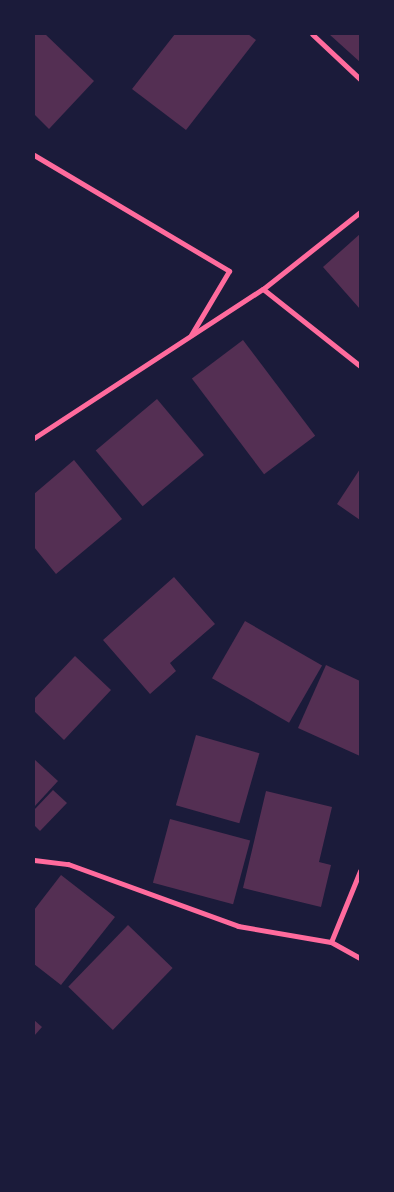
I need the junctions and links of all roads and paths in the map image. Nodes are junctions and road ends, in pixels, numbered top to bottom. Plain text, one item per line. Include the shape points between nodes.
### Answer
1 (312, 34) edge
2 (360, 79) edge
3 (34, 154) edge
4 (360, 212) edge
5 (263, 289) junction
6 (189, 338) junction
7 (360, 366) edge
8 (34, 438) edge
9 (34, 860) edge
10 (360, 871) edge
11 (331, 942) junction
12 (360, 958) edge

1 - 2 street
3 - 6 street via 229,271
4 - 5 street
5 - 6 street
5 - 7 street
6 - 8 street
9 - 11 street via 68,864 238,926
10 - 11 street
11 - 12 street

